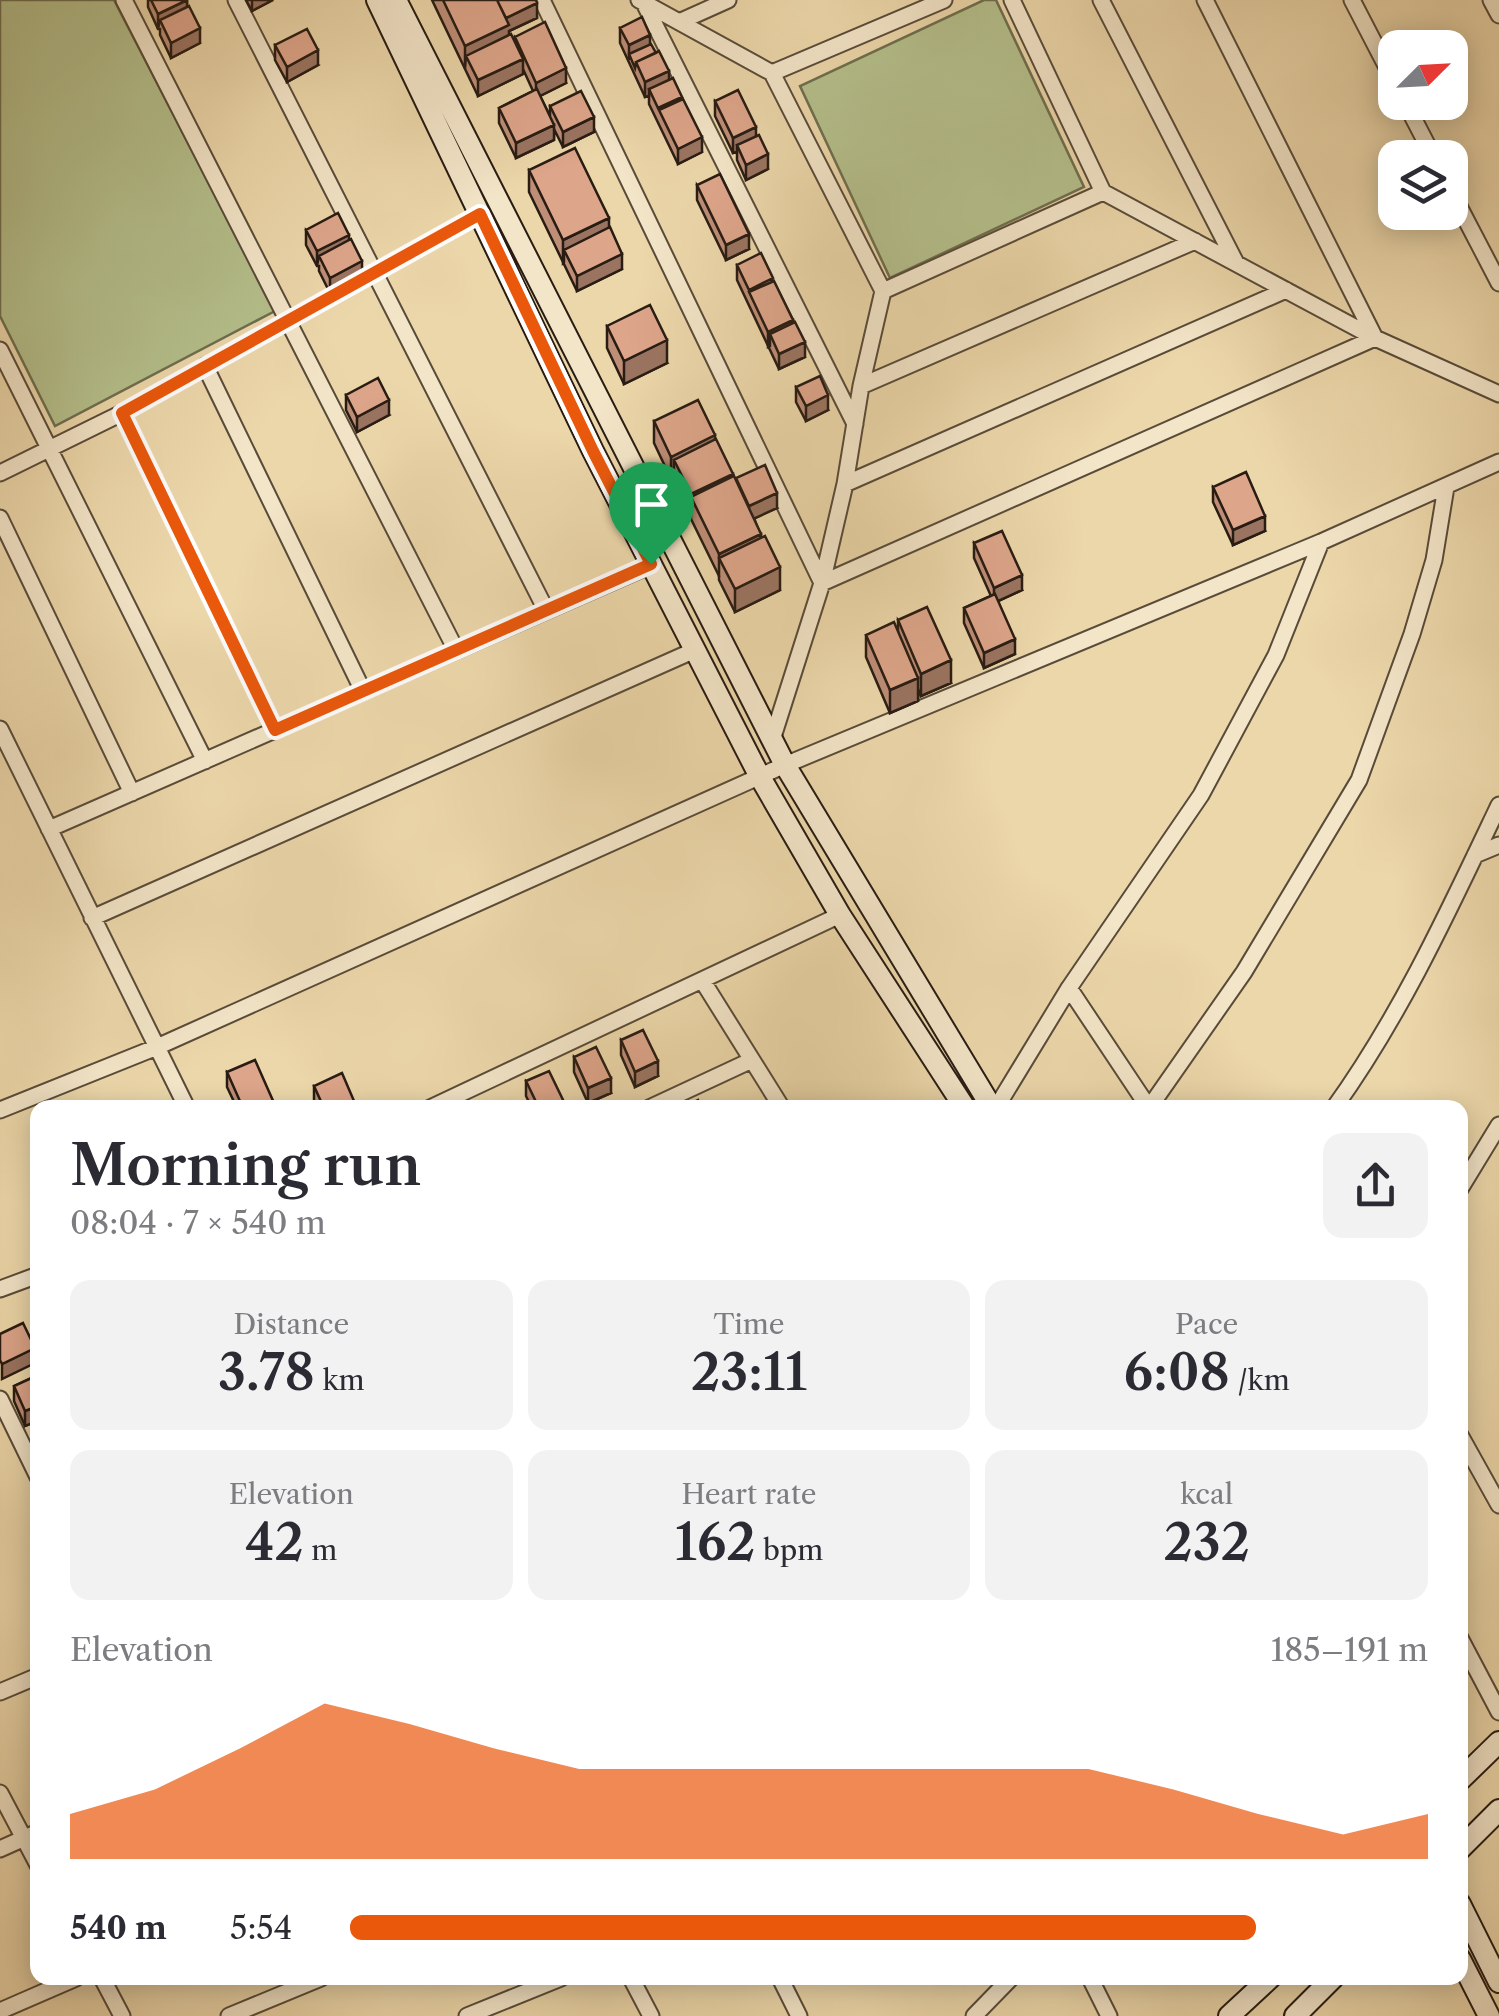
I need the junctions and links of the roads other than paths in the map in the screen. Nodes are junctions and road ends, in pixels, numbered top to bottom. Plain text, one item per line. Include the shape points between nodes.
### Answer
1 (124, 0) edge
2 (236, 0) edge
3 (377, 0) edge
4 (396, 0) edge
5 (542, 0) edge
6 (728, 0) edge
7 (944, 0) edge
8 (1012, 0) edge
9 (1101, 0) edge
10 (1205, 0) edge
11 (1352, 0) edge
12 (1492, 0) edge
13 (641, 2) edge
14 (1499, 15) edge
15 (679, 22) junction
16 (1378, 50) edge
17 (772, 73) junction
18 (1103, 192) junction
19 (480, 214) junction
20 (1468, 224) edge
21 (1195, 241) junction
22 (1236, 264) junction
23 (376, 270) junction
24 (1499, 284) edge
25 (1286, 290) junction
26 (882, 291) junction
27 (288, 320) junction
28 (1375, 338) junction
29 (0, 350) edge
30 (206, 366) junction
31 (861, 386) junction
32 (1499, 394) edge
33 (122, 413) junction
34 (855, 424) junction
35 (50, 448) junction
36 (1499, 462) edge
37 (0, 473) edge
38 (845, 484) junction
39 (1446, 487) junction
40 (0, 518) edge
41 (1321, 542) junction
42 (651, 564) junction
43 (822, 582) junction
44 (546, 610) junction
45 (456, 650) junction
46 (694, 650) junction
47 (363, 691) junction
48 (0, 728) edge
49 (275, 730) junction
50 (772, 740) junction
51 (206, 760) junction
52 (785, 765) junction
53 (760, 777) junction
54 (132, 793) junction
55 (1499, 805) edge
56 (49, 829) junction
57 (1499, 846) edge
58 (1474, 855) junction
59 (840, 915) junction
60 (92, 918) junction
61 (702, 980) junction
62 (1069, 988) junction
63 (157, 1047) junction
64 (752, 1060) junction
65 (184, 1100) edge
66 (447, 1100) edge
67 (667, 1100) edge
68 (777, 1100) edge
69 (960, 1100) edge
70 (989, 1100) edge
71 (999, 1100) edge
72 (1145, 1100) edge
73 (1156, 1100) edge
74 (1340, 1100) edge
75 (0, 1109) edge
76 (1499, 1125) edge
77 (1468, 1176) edge
78 (30, 1278) edge
79 (0, 1289) edge
80 (0, 1398) edge
81 (1468, 1449) edge
82 (30, 1460) edge
83 (1499, 1505) edge
84 (1468, 1653) edge
85 (30, 1679) edge
86 (0, 1692) edge
87 (1499, 1712) edge
88 (1499, 1742) edge
89 (1468, 1772) edge
90 (0, 1794) edge
91 (1499, 1810) edge
92 (30, 1836) edge
93 (1468, 1841) edge
94 (0, 1849) edge
95 (1468, 1920) edge
96 (1468, 1975) edge
97 (1499, 1982) edge
98 (60, 1985) edge
99 (106, 1985) edge
100 (304, 1985) edge
101 (544, 1985) edge
102 (635, 1985) edge
103 (784, 1985) edge
104 (999, 1985) edge
105 (1094, 1985) edge
106 (1262, 1985) edge
107 (1326, 1985) edge
108 (0, 2011) edge
109 (122, 2016) edge
110 (230, 2016) edge
111 (467, 2016) edge
112 (651, 2016) edge
113 (799, 2016) edge
114 (974, 2016) edge
115 (1109, 2016) edge
116 (1229, 2016) edge
117 (1296, 2016) edge
118 (1489, 2016) edge

1 - 27 street
2 - 23 street
3 - 19 street
4 - 50 street
5 - 43 street
6 - 15 street
7 - 17 street
8 - 18 street
9 - 22 street
10 - 28 street
11 - 16 street
12 - 14 street
13 - 15 street
13 - 34 street
15 - 17 street
17 - 26 street
18 - 21 street
18 - 26 street
19 - 23 street
19 - 42 street
20 - 24 street
21 - 22 street
21 - 31 street
22 - 25 street
23 - 27 street
23 - 44 street
25 - 28 street
25 - 38 street
26 - 31 street
27 - 30 street
27 - 45 street
28 - 32 street
28 - 43 street
29 - 35 street
30 - 33 street
30 - 47 street
31 - 34 street
33 - 35 street
33 - 49 street
34 - 38 street
35 - 37 street
35 - 51 street
36 - 39 street
38 - 43 street
39 - 41 street
39 - 73 street via 1434,560 1359,780 1244,972
40 - 54 street
41 - 52 street
41 - 62 street via 1276,654 1201,794
42 - 44 street
42 - 46 street
43 - 50 street
44 - 45 street
45 - 47 street
46 - 53 street
46 - 60 street
47 - 49 street
48 - 56 street
49 - 51 street
50 - 52 street
51 - 54 street
52 - 53 street
52 - 70 street
53 - 59 street
53 - 63 street
54 - 56 street
55 - 58 street
56 - 60 street
57 - 58 street
58 - 74 street
59 - 61 street
59 - 69 street
60 - 63 street
61 - 64 street
61 - 66 street
62 - 71 street
62 - 72 street
63 - 65 street
63 - 75 street
64 - 67 street
64 - 68 street
76 - 77 street
78 - 79 street
80 - 82 street
81 - 83 street
84 - 87 street
85 - 86 street
88 - 89 street
90 - 92 street
91 - 93 street
92 - 94 street
95 - 97 street
96 - 118 street
98 - 108 street
99 - 109 street
100 - 110 street
101 - 111 street
102 - 112 street
103 - 113 street
104 - 114 street
105 - 115 street
106 - 116 street
107 - 117 street

